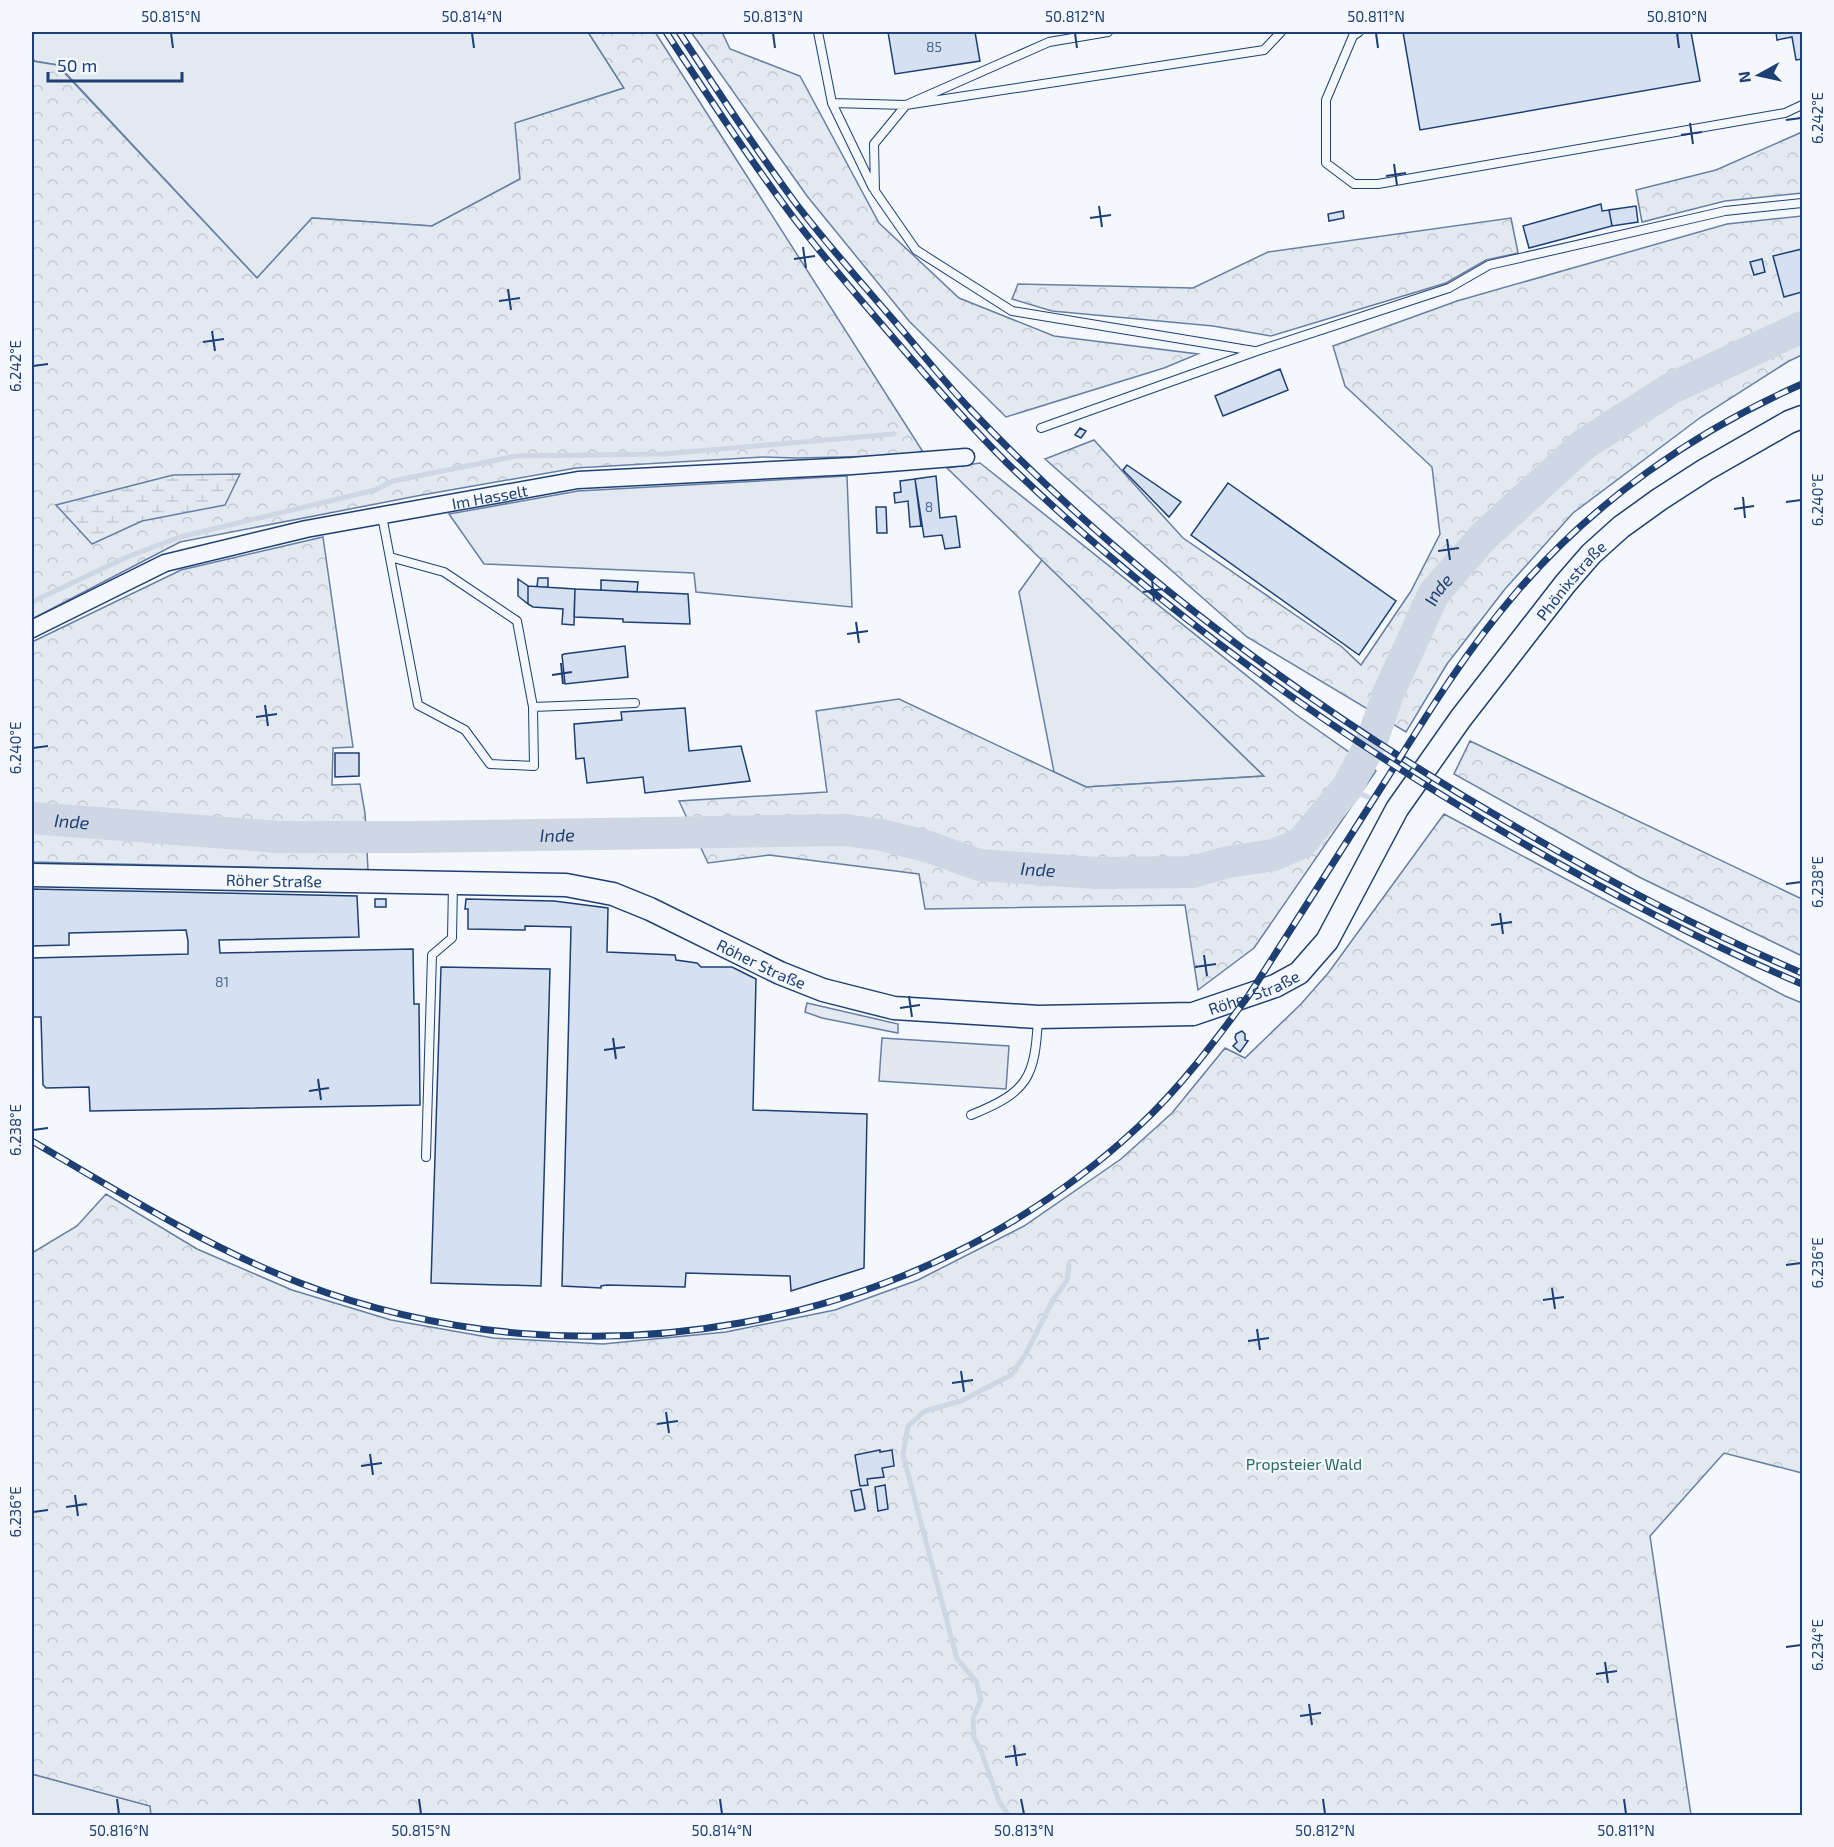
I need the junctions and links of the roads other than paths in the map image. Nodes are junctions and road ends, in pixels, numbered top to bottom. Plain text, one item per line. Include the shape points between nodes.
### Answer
1 (818, 32) edge
2 (1108, 32) edge
3 (1281, 32) edge
4 (1359, 32) edge
5 (832, 103) junction
6 (906, 105) junction
7 (1803, 105) edge
8 (875, 191) junction
9 (1803, 203) edge
10 (1257, 351) junction
11 (1803, 417) edge
12 (1041, 428) dead end
13 (966, 457) dead end
14 (382, 516) junction
15 (390, 557) junction
16 (32, 629) edge
17 (635, 703) dead end
18 (533, 707) junction
19 (1397, 809) joint
20 (32, 875) edge
21 (453, 883) junction
22 (1038, 1017) junction
23 (971, 1115) dead end
24 (426, 1157) dead end

1 - 5 lane
2 - 6 lane via 1049,42
3 - 6 lane via 1264,50
4 - 7 lane via 1353,36 1326,100 1326,163 1354,184 1378,184 1785,113
5 - 6 lane
5 - 8 lane
6 - 8 lane via 874,144
8 - 10 lane via 916,250 1012,311
9 - 10 lane via 1725,211 1489,265 1449,288
10 - 12 lane
11 - 19 main road, Phönixstraße via 1669,493 1591,554 1461,718
13 - 14 street, Im Hasselt via 578,480
14 - 15 lane
14 - 16 street, Im Hasselt via 306,529 165,563
15 - 18 lane via 444,572 517,621
15 - 18 lane via 418,705 465,730 490,765 534,766
17 - 18 lane
19 - 22 main road, Röher Straße via 1327,941 1299,973 1275,986 1193,1014
20 - 21 main road, Röher Straße
21 - 22 main road, Röher Straße via 566,885 596,890 650,909 780,973 851,999 894,1008
21 - 24 lane via 452,938 432,955
22 - 23 lane via 1033,1062 1025,1082 1013,1095

